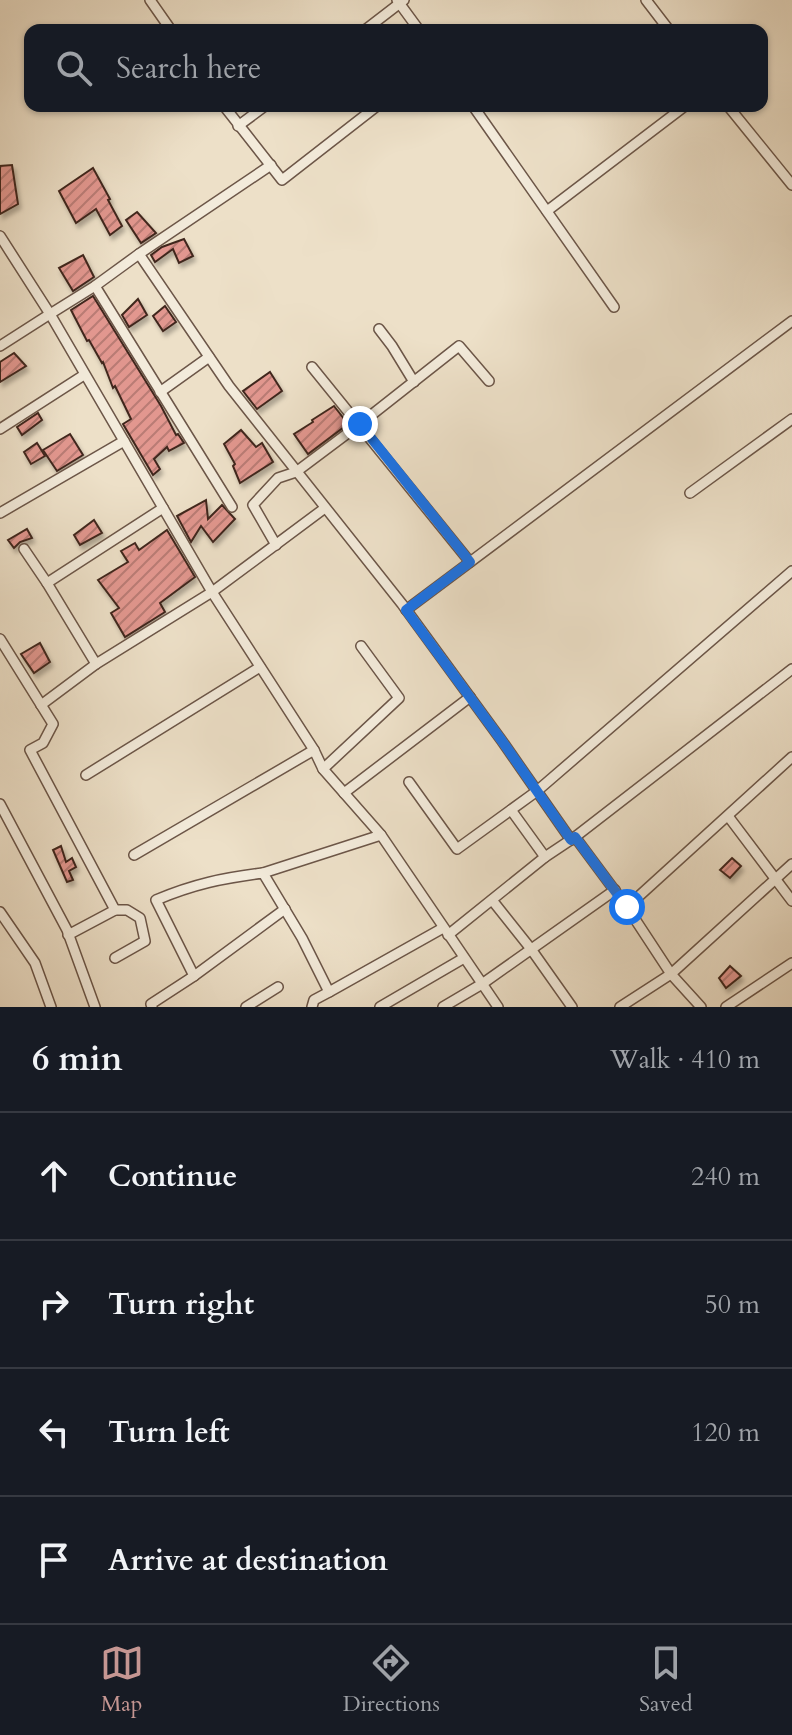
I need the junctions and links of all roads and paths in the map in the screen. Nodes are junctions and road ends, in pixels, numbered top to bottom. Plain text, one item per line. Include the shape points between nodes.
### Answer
1 (150, 0) edge
2 (646, 0) edge
3 (400, 1) edge
4 (167, 24) edge
5 (372, 24) edge
6 (415, 24) edge
7 (664, 24) edge
8 (228, 112) edge
9 (257, 112) edge
10 (369, 112) edge
11 (477, 112) edge
12 (677, 112) edge
13 (733, 112) edge
14 (238, 126) junction
15 (271, 165) junction
16 (792, 185) edge
17 (547, 211) junction
18 (0, 236) edge
19 (139, 254) junction
20 (95, 286) junction
21 (614, 307) dead end
22 (50, 314) junction
23 (792, 321) edge
24 (379, 329) dead end
25 (0, 346) edge
26 (209, 357) junction
27 (312, 367) dead end
28 (84, 375) junction
29 (489, 381) dead end
30 (414, 382) junction
31 (160, 392) junction
32 (792, 419) edge
33 (360, 424) junction
34 (0, 429) edge
35 (124, 441) junction
36 (296, 472) junction
37 (690, 493) dead end
38 (232, 507) dead end
39 (163, 508) junction
40 (325, 508) junction
41 (0, 513) edge
42 (276, 545) junction
43 (24, 549) dead end
44 (470, 562) junction
45 (792, 571) edge
46 (47, 583) junction
47 (212, 592) junction
48 (406, 610) junction
49 (0, 639) edge
50 (361, 646) dead end
51 (96, 664) junction
52 (260, 667) junction
53 (790, 675) edge
54 (470, 697) junction
55 (41, 705) junction
56 (314, 750) junction
57 (792, 757) edge
58 (323, 769) junction
59 (86, 775) dead end
60 (409, 782) dead end
61 (537, 791) junction
62 (344, 793) junction
63 (0, 804) edge
64 (511, 810) junction
65 (728, 816) junction
66 (381, 835) junction
67 (573, 838) junction
68 (134, 855) dead end
69 (545, 857) junction
70 (792, 864) edge
71 (263, 873) junction
72 (775, 880) junction
73 (615, 890) junction
74 (492, 900) junction
75 (792, 901) edge
76 (627, 907) junction
77 (285, 909) junction
78 (115, 910) junction
79 (0, 912) edge
80 (446, 931) junction
81 (68, 935) junction
82 (531, 949) junction
83 (115, 958) dead end
84 (464, 958) junction
85 (792, 963) edge
86 (671, 974) junction
87 (194, 976) junction
88 (482, 984) junction
89 (278, 987) dead end
90 (329, 992) junction
91 (51, 1007) edge
92 (95, 1007) edge
93 (152, 1007) edge
94 (246, 1007) edge
95 (312, 1007) edge
96 (380, 1007) edge
97 (443, 1007) edge
98 (498, 1007) edge
99 (572, 1007) edge
100 (620, 1007) edge
101 (701, 1007) edge
102 (726, 1007) edge

1 - 4 street
2 - 7 street
3 - 5 street
3 - 6 street
8 - 14 street
9 - 14 street
10 - 15 street via 282,180
11 - 17 street
12 - 17 street
13 - 16 street
14 - 15 street
15 - 19 street
17 - 21 street
18 - 22 street
19 - 20 street
19 - 26 street
20 - 22 street
20 - 31 street
22 - 25 street
22 - 28 street
23 - 44 street
24 - 30 street
26 - 31 street
26 - 36 street
27 - 33 street
28 - 34 street
28 - 35 street
29 - 30 street via 459,346
30 - 33 street
31 - 38 street
32 - 37 street
33 - 36 street
33 - 44 street
35 - 39 street
35 - 41 street
36 - 40 street
36 - 42 street via 278,478 253,505
39 - 46 street
39 - 47 street
40 - 42 street
40 - 48 street
42 - 47 street
43 - 46 street
44 - 48 street
45 - 61 street
46 - 51 street
47 - 51 street
47 - 52 street
48 - 54 street
49 - 55 street
50 - 58 street via 399,698
51 - 55 street
52 - 56 street
52 - 59 street
53 - 67 street
54 - 61 street
54 - 62 street
55 - 78 street via 53,724 43,743 30,750
56 - 58 street
56 - 68 street
57 - 65 street
58 - 62 street
60 - 64 street via 457,849
61 - 64 street
61 - 67 street
62 - 66 street
63 - 81 street
64 - 69 street
65 - 72 street
65 - 76 street
66 - 71 street
66 - 80 street
67 - 69 street
67 - 73 street
69 - 74 street
70 - 72 street
71 - 77 street
71 - 87 street via 218,879 156,900
72 - 75 street
72 - 86 street
73 - 76 street
73 - 82 street
74 - 80 street
74 - 82 street
76 - 86 street
77 - 87 street
77 - 90 street
78 - 81 street
78 - 83 street via 140,918 145,941
79 - 91 street via 35,963
80 - 84 street
80 - 90 street
81 - 92 street
82 - 88 street
82 - 99 street
84 - 88 street
84 - 96 street
85 - 102 street
86 - 100 street
86 - 101 street
87 - 93 street
88 - 97 street
88 - 98 street
89 - 94 street
90 - 95 street

